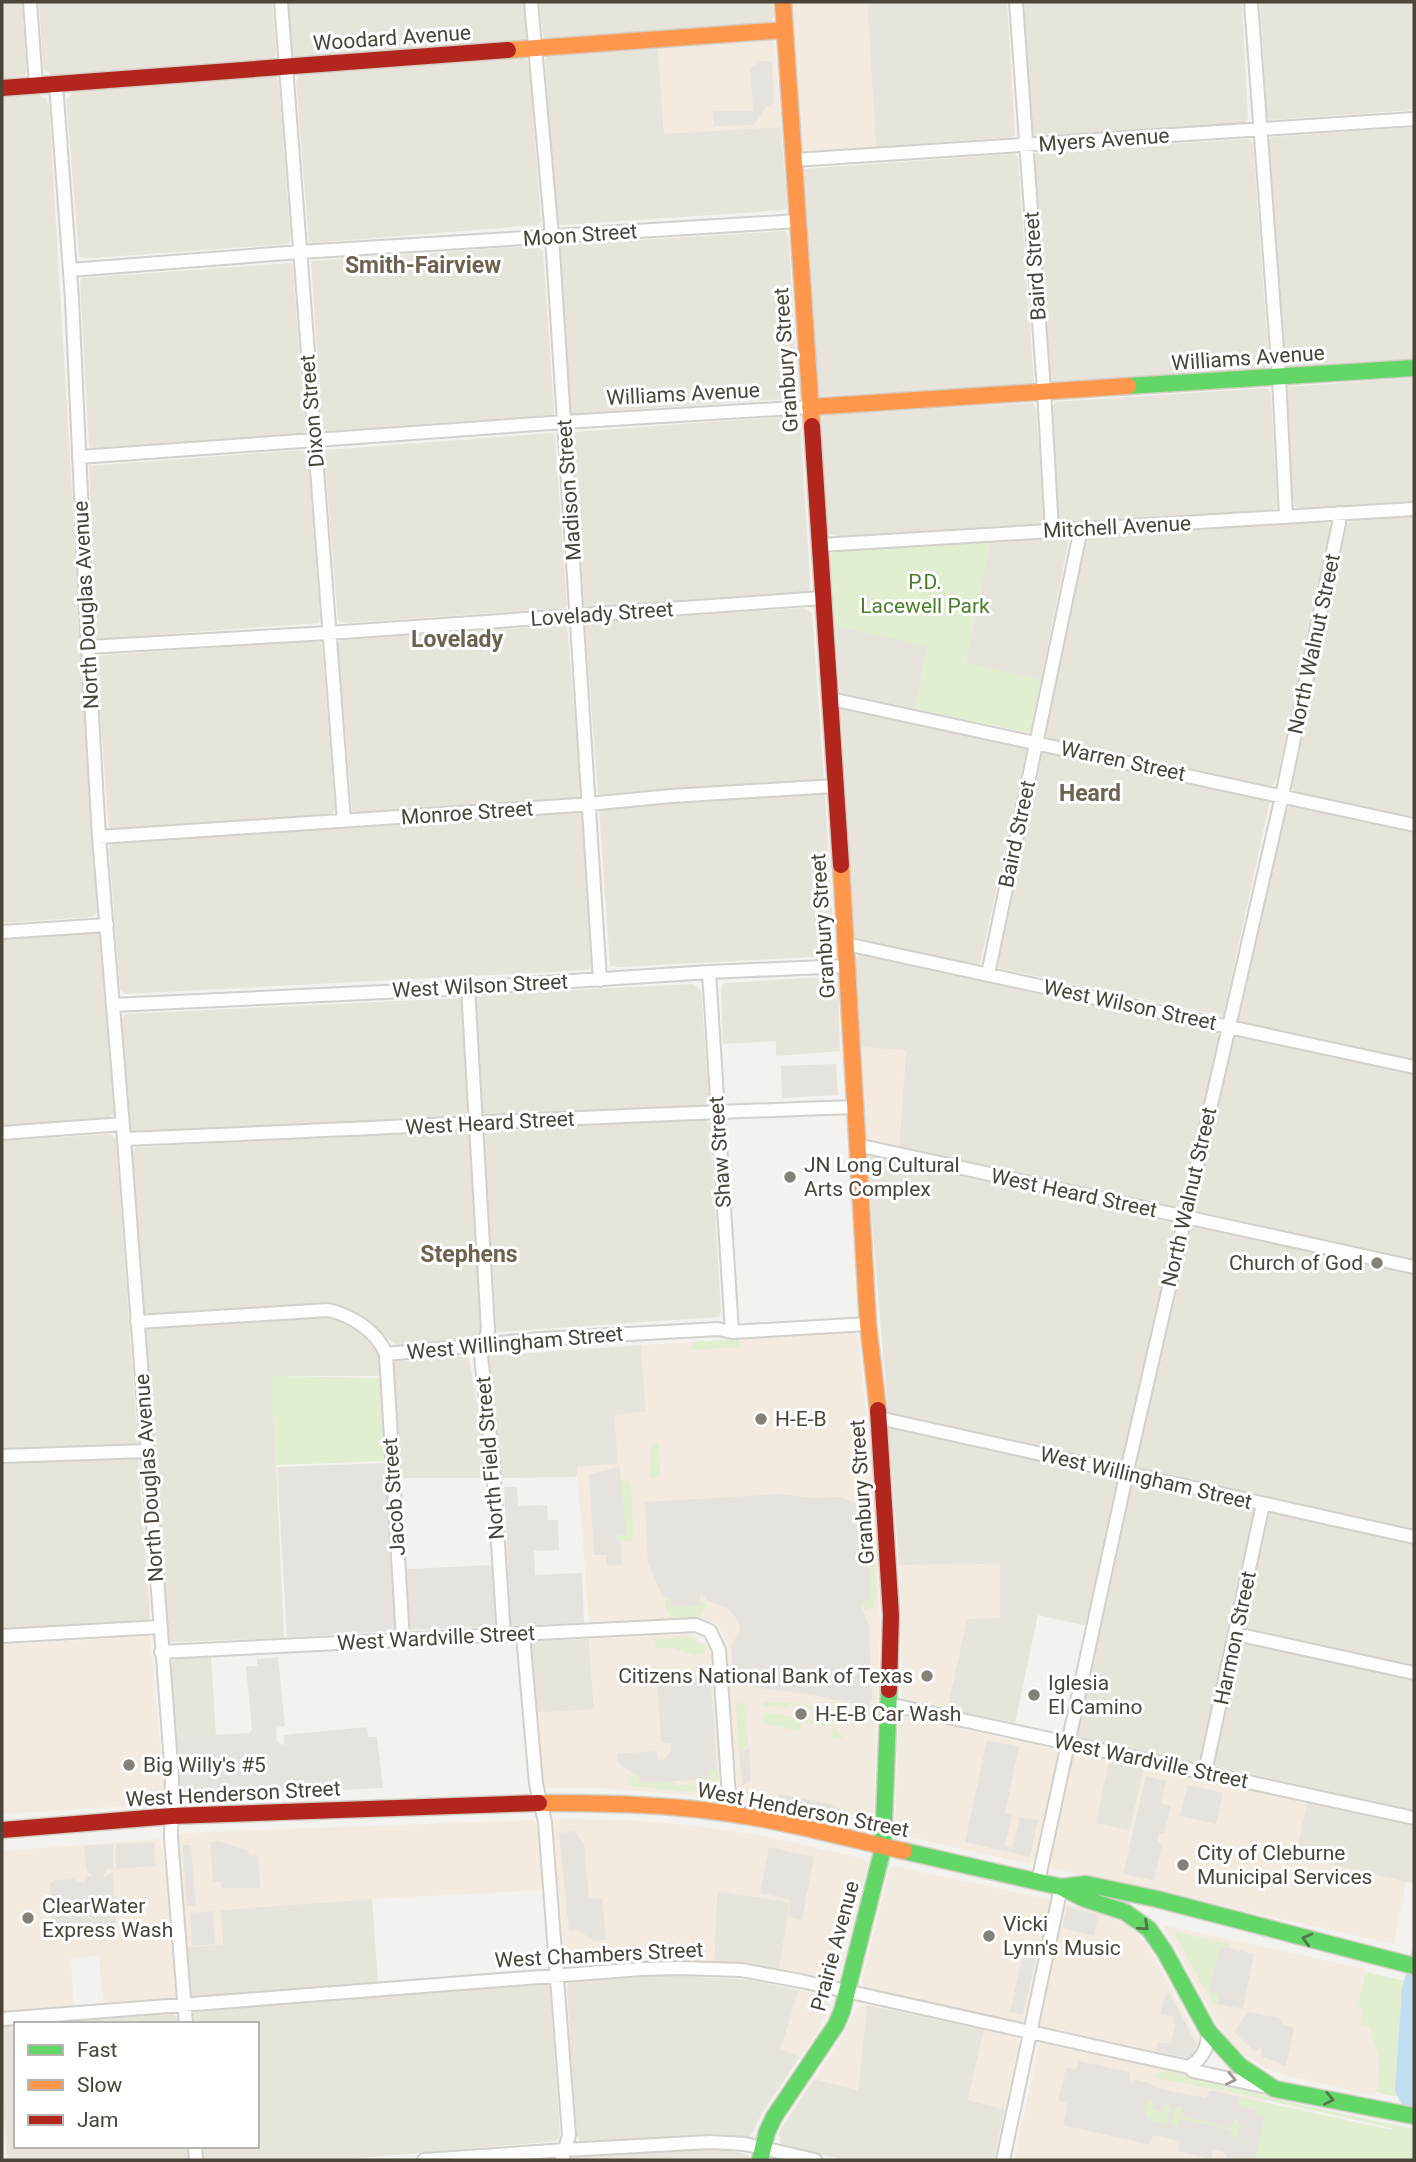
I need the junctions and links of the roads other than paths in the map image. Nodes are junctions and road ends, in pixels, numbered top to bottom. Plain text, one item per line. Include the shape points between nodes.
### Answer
1 (30, 2) edge
2 (281, 2) edge
3 (531, 2) edge
4 (783, 2) edge
5 (1016, 2) edge
6 (1251, 2) edge
7 (785, 30) junction
8 (534, 49) junction
9 (286, 67) junction
10 (56, 84) junction
11 (36, 85) junction
12 (2, 88) edge
13 (1414, 118) edge
14 (1260, 130) junction
15 (1026, 145) junction
16 (794, 160) junction
17 (798, 221) junction
18 (552, 236) junction
19 (300, 252) junction
20 (70, 270) junction
21 (1414, 368) edge
22 (1279, 377) junction
23 (1044, 391) junction
24 (810, 407) junction
25 (564, 422) junction
26 (315, 441) junction
27 (79, 457) junction
28 (1414, 509) edge
29 (1339, 513) junction
30 (1286, 517) junction
31 (1078, 530) junction
32 (1052, 531) junction
33 (820, 545) junction
34 (823, 598) junction
35 (577, 616) junction
36 (329, 633) junction
37 (88, 647) junction
38 (831, 699) junction
39 (1037, 743) junction
40 (835, 786) junction
41 (1282, 796) junction
42 (590, 803) junction
43 (344, 821) junction
44 (1414, 825) edge
45 (99, 837) junction
46 (107, 925) junction
47 (2, 932) edge
48 (846, 944) junction
49 (847, 966) junction
50 (709, 972) junction
51 (988, 974) junction
52 (600, 980) junction
53 (468, 988) junction
54 (113, 1005) junction
55 (1228, 1027) junction
56 (1414, 1068) edge
57 (855, 1107) junction
58 (717, 1110) junction
59 (475, 1124) junction
60 (123, 1125) junction
61 (2, 1133) edge
62 (124, 1139) junction
63 (857, 1145) junction
64 (1184, 1217) junction
65 (1414, 1268) edge
66 (137, 1321) junction
67 (869, 1324) junction
68 (732, 1332) junction
69 (485, 1345) junction
70 (386, 1354) junction
71 (879, 1418) junction
72 (146, 1451) junction
73 (2, 1456) edge
74 (1127, 1474) junction
75 (1263, 1504) junction
76 (1414, 1537) edge
77 (160, 1627) junction
78 (523, 1634) junction
79 (1236, 1634) junction
80 (2, 1636) edge
81 (504, 1636) junction
82 (403, 1640) junction
83 (162, 1652) junction
84 (1414, 1672) edge
85 (888, 1704) junction
86 (1068, 1743) junction
87 (1205, 1772) junction
88 (541, 1803) junction
89 (727, 1813) junction
90 (172, 1816) junction
91 (1414, 1818) edge
92 (2, 1830) edge
93 (883, 1848) junction
94 (1038, 1882) junction
95 (1061, 1887) junction
96 (1414, 1966) edge
97 (558, 1976) junction
98 (847, 1992) junction
99 (185, 2005) junction
100 (2, 2019) edge
101 (186, 2022) edge
102 (1208, 2031) junction
103 (1030, 2032) junction
104 (1189, 2067) junction
105 (1275, 2089) junction
106 (1414, 2116) edge
107 (761, 2154) edge
108 (564, 2155) edge
109 (424, 2160) edge
110 (815, 2160) edge
111 (1003, 2160) edge

1 - 11 street
2 - 9 street, Dixon Street
3 - 8 street, Madison Street
4 - 7 street, Granbury Street
5 - 15 street, Baird Street
6 - 14 street
7 - 8 street, Woodard Avenue
7 - 16 street, Granbury Street
8 - 9 street, Woodard Avenue
8 - 18 street, Madison Street
9 - 10 street, Woodard Avenue
9 - 19 street, Dixon Street
10 - 11 street, Woodard Avenue
10 - 20 street, North Douglas Avenue
11 - 12 street, Woodard Avenue
13 - 14 street, Myers Avenue
14 - 15 street, Myers Avenue
14 - 22 street
15 - 16 street, Myers Avenue
15 - 23 street, Baird Street
16 - 17 street, Granbury Street
17 - 18 street, Moon Street
17 - 24 street, Granbury Street
18 - 19 street, Moon Street
18 - 25 street, Madison Street
19 - 20 street, Moon Street
19 - 26 street, Dixon Street
20 - 27 street, North Douglas Avenue
21 - 22 street, Williams Avenue
22 - 23 street, Williams Avenue
22 - 30 street
23 - 24 street, Williams Avenue
23 - 32 street, Baird Street
24 - 25 street, Williams Avenue
24 - 33 street, Granbury Street
25 - 26 street, Williams Avenue
25 - 35 street, Madison Street
26 - 27 street, Williams Avenue
26 - 36 street, Dixon Street
27 - 37 street, North Douglas Avenue
28 - 29 street, Mitchell Avenue
29 - 30 street, Mitchell Avenue
29 - 41 street, North Walnut Street
30 - 31 street, Mitchell Avenue
31 - 32 street, Mitchell Avenue
31 - 39 street, Baird Street
32 - 33 street, Mitchell Avenue
33 - 34 street, Granbury Street
34 - 35 street, Lovelady Street
34 - 38 street, Granbury Street
35 - 36 street, Lovelady Street
35 - 42 street, Madison Street
36 - 37 street, Lovelady Street
36 - 43 street, Dixon Street
37 - 45 street, North Douglas Avenue
38 - 39 street, Warren Street
38 - 40 street, Granbury Street
39 - 41 street, Warren Street
39 - 51 street, Baird Street
40 - 42 street, Monroe Street
40 - 48 street, Granbury Street
41 - 44 street, Warren Street
41 - 55 street, North Walnut Street
42 - 43 street, Monroe Street
42 - 52 street, Madison Street
43 - 45 street, Monroe Street
45 - 46 street, North Douglas Avenue
46 - 47 street
46 - 54 street, North Douglas Avenue
48 - 49 street, Granbury Street
48 - 51 street, West Wilson Street
49 - 50 street, West Wilson Street
49 - 57 street, Granbury Street
50 - 52 street, West Wilson Street
50 - 58 street, Shaw Street
51 - 55 street, West Wilson Street
52 - 53 street, West Wilson Street
53 - 54 street, West Wilson Street
53 - 59 street, North Field Street
54 - 60 street, North Douglas Avenue
55 - 56 street, West Wilson Street
55 - 64 street, North Walnut Street
57 - 58 street, West Heard Street
57 - 63 street, Granbury Street
58 - 59 street, West Heard Street
58 - 68 street, Shaw Street
59 - 62 street, West Heard Street
59 - 69 street, North Field Street via 488,1331
60 - 61 street
60 - 62 street, North Douglas Avenue
62 - 66 street, North Douglas Avenue
63 - 64 street, West Heard Street
63 - 67 street, Granbury Street
64 - 65 street, West Heard Street
64 - 74 street, North Walnut Street
66 - 70 street, West Willingham Street via 328,1310 356,1321
66 - 72 street, North Douglas Avenue
67 - 68 street, West Willingham Street
67 - 71 street, Granbury Street
68 - 69 street, West Willingham Street via 696,1330
69 - 70 street, West Willingham Street
69 - 81 street, North Field Street via 481,1356
70 - 82 street, Jacob Street
71 - 74 street, West Willingham Street
71 - 85 street, Granbury Street via 891,1615
72 - 73 street
72 - 77 street, North Douglas Avenue
74 - 75 street, West Willingham Street
74 - 86 street, North Walnut Street
75 - 76 street, West Willingham Street
75 - 79 street, Harmon Street
77 - 80 street
77 - 83 street, North Douglas Avenue
78 - 81 street, West Wardville Street
78 - 88 street
78 - 89 street, West Wardville Street via 696,1625 709,1631 719,1650
79 - 84 street
79 - 87 street, Harmon Street
81 - 82 street, West Wardville Street
82 - 83 street, West Wardville Street
83 - 90 street, North Douglas Avenue
85 - 86 street, West Wardville Street
85 - 93 street, Granbury Street
86 - 87 street, West Wardville Street
86 - 94 street, North Walnut Street
87 - 91 street, West Wardville Street
88 - 89 street, West Henderson Street via 657,1804
88 - 90 street, West Henderson Street
88 - 97 street
89 - 93 street, West Henderson Street
90 - 92 street, West Henderson Street
90 - 99 street, North Douglas Avenue
93 - 94 street, West Henderson Street
93 - 98 street, Prairie Avenue
94 - 95 street, West Henderson Street
96 -> 95 street, West Henderson Street via 1157,1899 1086,1884
95 -> 102 street, West Chambers Street via 1125,1912 1149,1929
95 - 103 street
97 - 98 street, West Chambers Street via 678,1968 741,1970
97 - 99 street, West Chambers Street
97 - 108 street via 569,2136
98 - 103 street, West Chambers Street
98 - 107 street, Prairie Avenue via 836,2025 774,2117
99 - 100 street, West Chambers Street
99 - 101 street, North Douglas Avenue
102 - 104 street via 1204,2053
102 - 105 street, West Chambers Street via 1240,2066
103 - 104 street, West Chambers Street
103 - 111 street
104 -> 105 street, West Chambers Street
105 -> 106 street, West Chambers Street
107 - 108 street via 745,2144 710,2142
107 - 110 street
108 - 109 street

